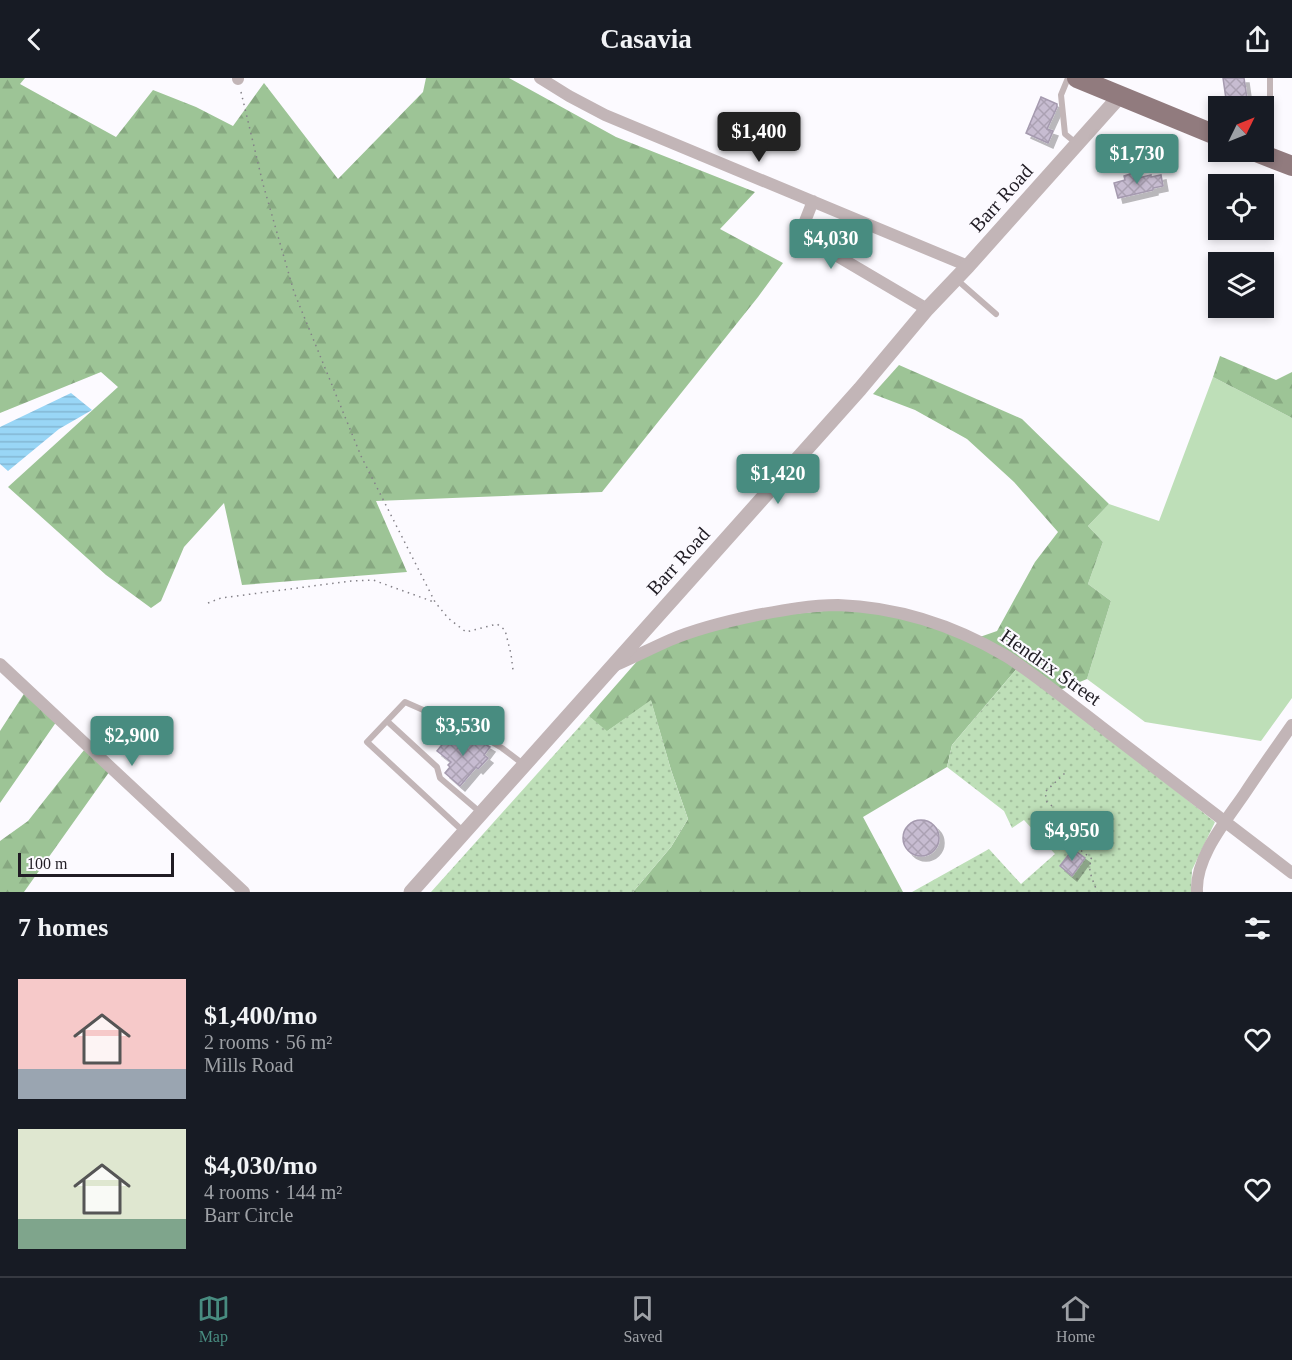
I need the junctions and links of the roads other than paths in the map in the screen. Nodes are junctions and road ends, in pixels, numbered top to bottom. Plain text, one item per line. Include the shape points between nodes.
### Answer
1 (540, 78) edge
2 (1068, 78) edge
3 (1077, 78) edge
4 (1270, 78) edge
5 (1120, 96) junction
6 (1270, 96) edge
7 (1208, 132) edge
8 (1077, 144) junction
9 (1274, 159) edge
10 (1292, 166) edge
11 (813, 201) junction
12 (968, 266) junction
13 (956, 279) junction
14 (927, 309) junction
15 (996, 314) dead end
16 (0, 664) edge
17 (610, 668) junction
18 (387, 721) junction
19 (1292, 724) edge
20 (524, 765) junction
21 (480, 813) junction
22 (1226, 822) junction
23 (464, 832) junction
24 (1292, 873) edge
25 (244, 892) edge
26 (411, 892) edge
27 (1197, 892) edge

1 - 11 street via 605,115
2 - 8 lane via 1061,95 1065,134
3 - 5 main road
4 - 6 lane
5 - 7 main road
5 - 8 street, Barr Road
8 - 12 street, Barr Road
9 - 10 main road
11 - 12 street
11 - 14 street via 800,234
12 - 13 street, Barr Road
13 - 14 street, Barr Road
13 - 15 lane
14 - 17 street, Barr Road
16 - 25 street
17 - 20 street, Barr Road
17 - 22 street, Hendrix Street via 670,640 756,615 837,605 898,612 955,630 1008,657
18 - 20 lane via 405,702 480,735
18 - 21 lane via 437,767 440,778
18 - 23 lane via 367,742
19 - 22 street
20 - 21 street, Barr Road
21 - 23 street, Barr Road
22 - 24 street, Hendrix Street
22 - 27 street via 1202,864
23 - 26 street, Barr Road

